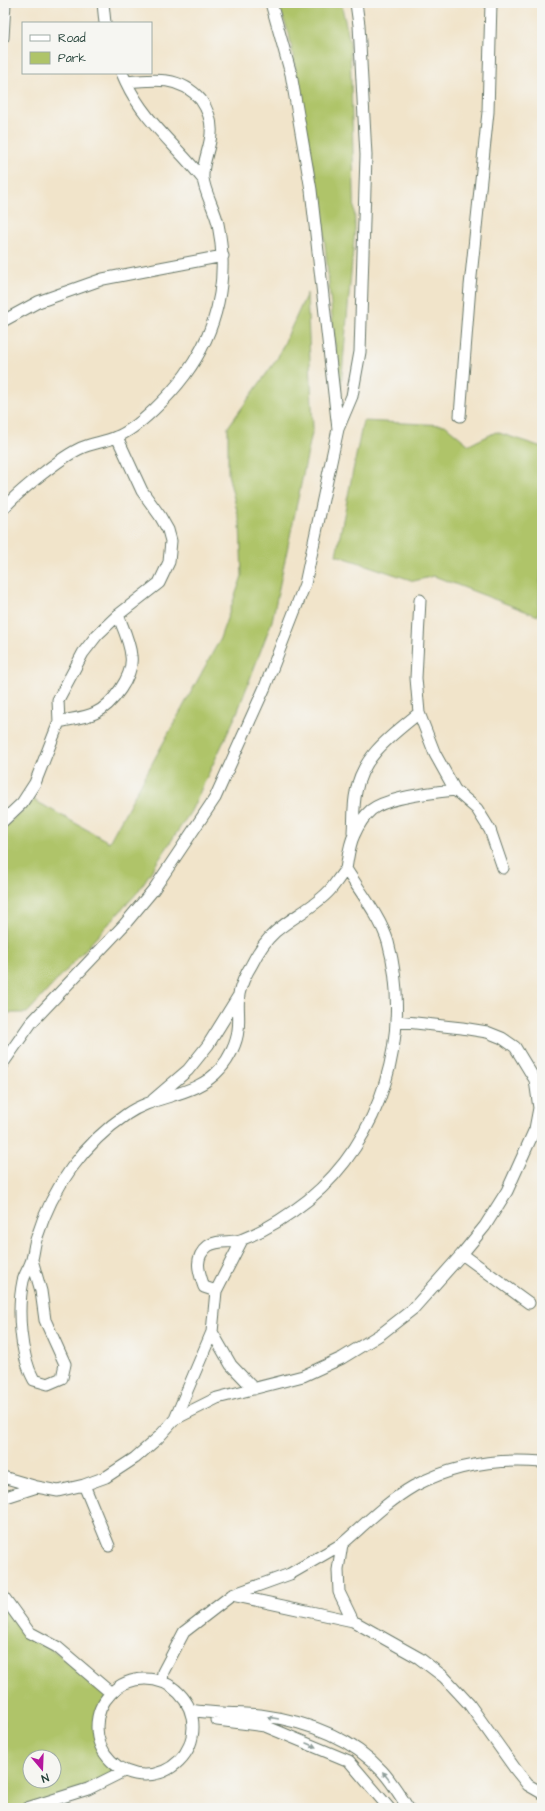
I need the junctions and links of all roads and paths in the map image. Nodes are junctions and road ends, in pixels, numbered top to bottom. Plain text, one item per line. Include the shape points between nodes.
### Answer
1 (5, 3) edge
2 (103, 3) edge
3 (271, 3) edge
4 (356, 3) edge
5 (491, 3) edge
6 (105, 22) edge
7 (3, 38) edge
8 (124, 77) edge
9 (203, 179) junction
10 (223, 256) junction
11 (3, 321) edge
12 (460, 416) dead end
13 (338, 429) junction
14 (117, 437) junction
15 (3, 509) edge
16 (420, 600) dead end
17 (118, 615) junction
18 (419, 713) junction
19 (59, 722) junction
20 (455, 790) junction
21 (3, 821) edge
22 (353, 837) junction
23 (503, 868) dead end
24 (346, 869) junction
25 (239, 994) junction
26 (397, 1021) junction
27 (3, 1063) edge
28 (152, 1101) junction
29 (242, 1240) junction
30 (462, 1254) junction
31 (32, 1260) junction
32 (216, 1291) junction
33 (528, 1303) dead end
34 (212, 1332) junction
35 (254, 1389) junction
36 (175, 1419) junction
37 (542, 1462) edge
38 (3, 1477) edge
39 (84, 1485) junction
40 (37, 1487) junction
41 (3, 1498) edge
42 (342, 1544) junction
43 (109, 1546) dead end
44 (232, 1595) junction
45 (3, 1596) edge
46 (352, 1621) junction
47 (162, 1682) junction
48 (111, 1693) junction
49 (191, 1714) junction
50 (124, 1771) junction
51 (542, 1793) edge
52 (28, 1808) edge
53 (389, 1808) edge
54 (408, 1808) edge

1 - 7 street
2 - 6 street
3 - 13 street via 291,74 311,190
4 - 13 street via 366,155 363,290 359,360 352,396
5 - 12 street via 488,112
8 - 9 street via 134,99 150,121
8 - 9 street via 170,80 187,86 200,100 211,121
9 - 10 street via 218,224
10 - 11 street via 103,279 38,302
10 - 14 street via 221,296 216,318 196,358 173,391 135,426
13 - 27 street via 305,584 265,687 215,798 154,889 124,925 31,1023
14 - 15 street via 81,448 12,498
14 - 17 street via 142,491 165,525 171,542 169,562 159,583
16 - 18 street via 416,678
17 - 19 street via 83,653 58,700
17 - 19 street via 132,658 123,687 111,701 95,713
18 - 20 street via 435,754
18 - 22 street via 392,735 370,758 361,775 356,793
19 - 21 street via 35,783 22,803
20 - 22 street via 401,798 372,809 362,820
20 - 23 street via 477,809 490,830
22 - 24 street
24 - 25 street via 329,891 301,915 275,932 262,947 250,966
24 - 26 street via 380,924 387,941
25 - 28 street via 208,1045 188,1070
25 - 28 street via 238,1031 233,1049 221,1068 207,1082 185,1092
26 - 29 street via 383,1091 366,1130 338,1171 308,1200 270,1226
26 - 30 street via 487,1032 502,1038 515,1047 535,1080 539,1108 535,1129 508,1191 485,1226
28 - 31 street via 127,1114 99,1136 71,1167 52,1198 36,1238
29 - 32 street
29 - 32 street via 209,1246 200,1255 197,1268 204,1287
30 - 33 street
30 - 35 street via 413,1309 381,1334 342,1358 304,1376
31 - 31 street via 41,1291 45,1320 65,1364 62,1378 48,1384 34,1380 27,1368 24,1352 20,1303 24,1279
32 - 34 street
34 - 35 street via 231,1365
34 - 36 street
35 - 36 street via 217,1398
36 - 39 street via 135,1458 106,1477
37 - 42 street via 513,1460 480,1463 447,1471 414,1487 386,1506
38 - 40 street
39 - 40 street via 58,1491
39 - 43 street
40 - 41 street
42 - 44 street via 290,1574
42 - 46 street via 338,1570 339,1592
44 - 46 street
44 - 47 street via 184,1632 163,1672
45 - 48 street via 29,1632 57,1647
46 - 51 street via 419,1658 444,1677 469,1704 528,1785
47 - 48 street via 151,1679 135,1680
47 - 49 street via 174,1688 184,1698
48 - 50 street via 101,1705 96,1720 97,1735 102,1750 111,1762
49 - 50 street via 193,1733 188,1748 180,1760 154,1775 138,1775
49 -> 53 street via 265,1726 349,1761
54 -> 49 street via 381,1770 359,1751 334,1736 294,1721 259,1715
50 - 52 street via 88,1789

